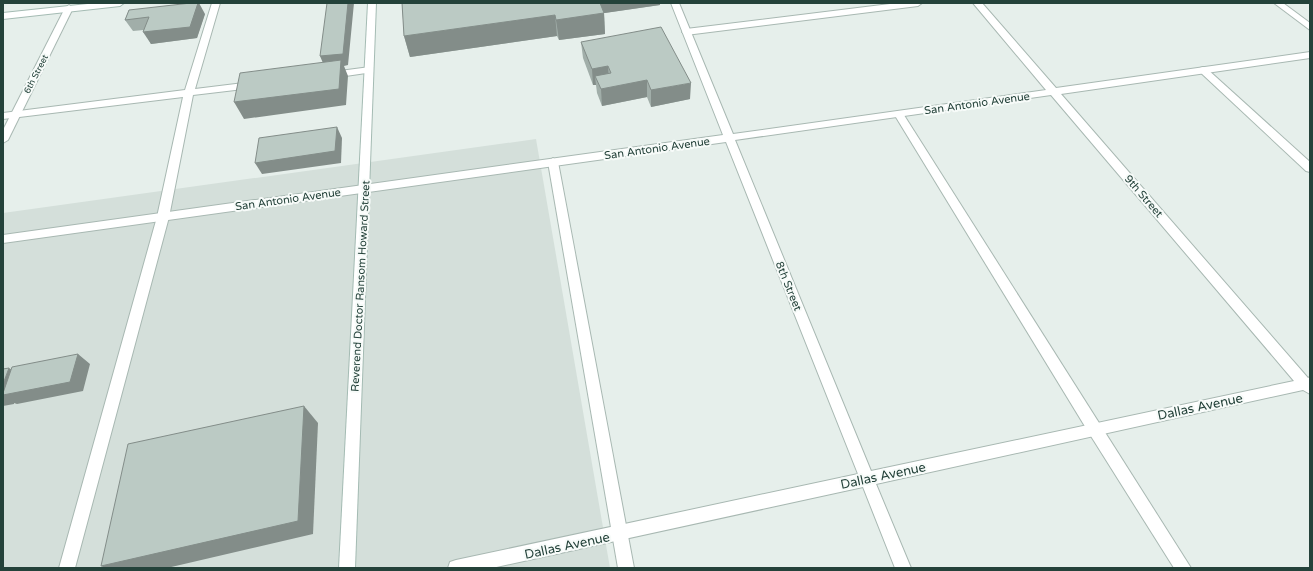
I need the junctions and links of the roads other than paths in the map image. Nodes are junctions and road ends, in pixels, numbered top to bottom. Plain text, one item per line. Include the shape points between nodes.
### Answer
1 (120, 3) edge
2 (216, 3) edge
3 (372, 3) edge
4 (675, 3) edge
5 (918, 3) edge
6 (977, 3) edge
7 (1278, 3) edge
8 (69, 8) junction
9 (3, 16) edge
10 (1310, 27) edge
11 (686, 32) junction
12 (1310, 54) edge
13 (370, 70) junction
14 (1203, 70) junction
15 (323, 76) edge
16 (260, 84) edge
17 (1054, 92) junction
18 (189, 93) junction
19 (16, 114) junction
20 (899, 114) junction
21 (3, 116) edge
22 (729, 138) junction
23 (3, 140) edge
24 (553, 162) junction
25 (1310, 168) edge
26 (365, 188) junction
27 (163, 217) junction
28 (3, 240) edge
29 (1308, 385) edge
30 (1094, 429) junction
31 (867, 479) junction
32 (619, 534) junction
33 (67, 568) edge
34 (347, 568) edge
35 (456, 568) edge
36 (626, 568) edge
37 (903, 568) edge
38 (1183, 568) edge

1 - 8 street
2 - 18 street
3 - 13 street, Reverend Doctor Ransom Howard Street
4 - 11 street, 8th Street
5 - 11 street
6 - 17 street, 9th Street
7 - 10 street
8 - 9 street
8 - 19 street, 6th Street
11 - 22 street, 8th Street
12 - 14 street, San Antonio Avenue
13 - 15 street
13 - 26 street, Reverend Doctor Ransom Howard Street
14 - 17 street, San Antonio Avenue
14 - 25 street
16 - 18 street
17 - 20 street, San Antonio Avenue
17 - 29 street, 9th Street
18 - 19 street
18 - 27 street
19 - 21 street
19 - 23 street, 6th Street
20 - 22 street, San Antonio Avenue
20 - 30 street
22 - 24 street, San Antonio Avenue
22 - 31 street, 8th Street
24 - 26 street, San Antonio Avenue
24 - 32 street
26 - 27 street, San Antonio Avenue
26 - 34 street, Reverend Doctor Ransom Howard Street
27 - 28 street, San Antonio Avenue
27 - 33 street
29 - 30 street, Dallas Avenue
30 - 31 street, Dallas Avenue
30 - 38 street
31 - 32 street, Dallas Avenue
31 - 37 street, 8th Street
32 - 35 street, Dallas Avenue
32 - 36 street

